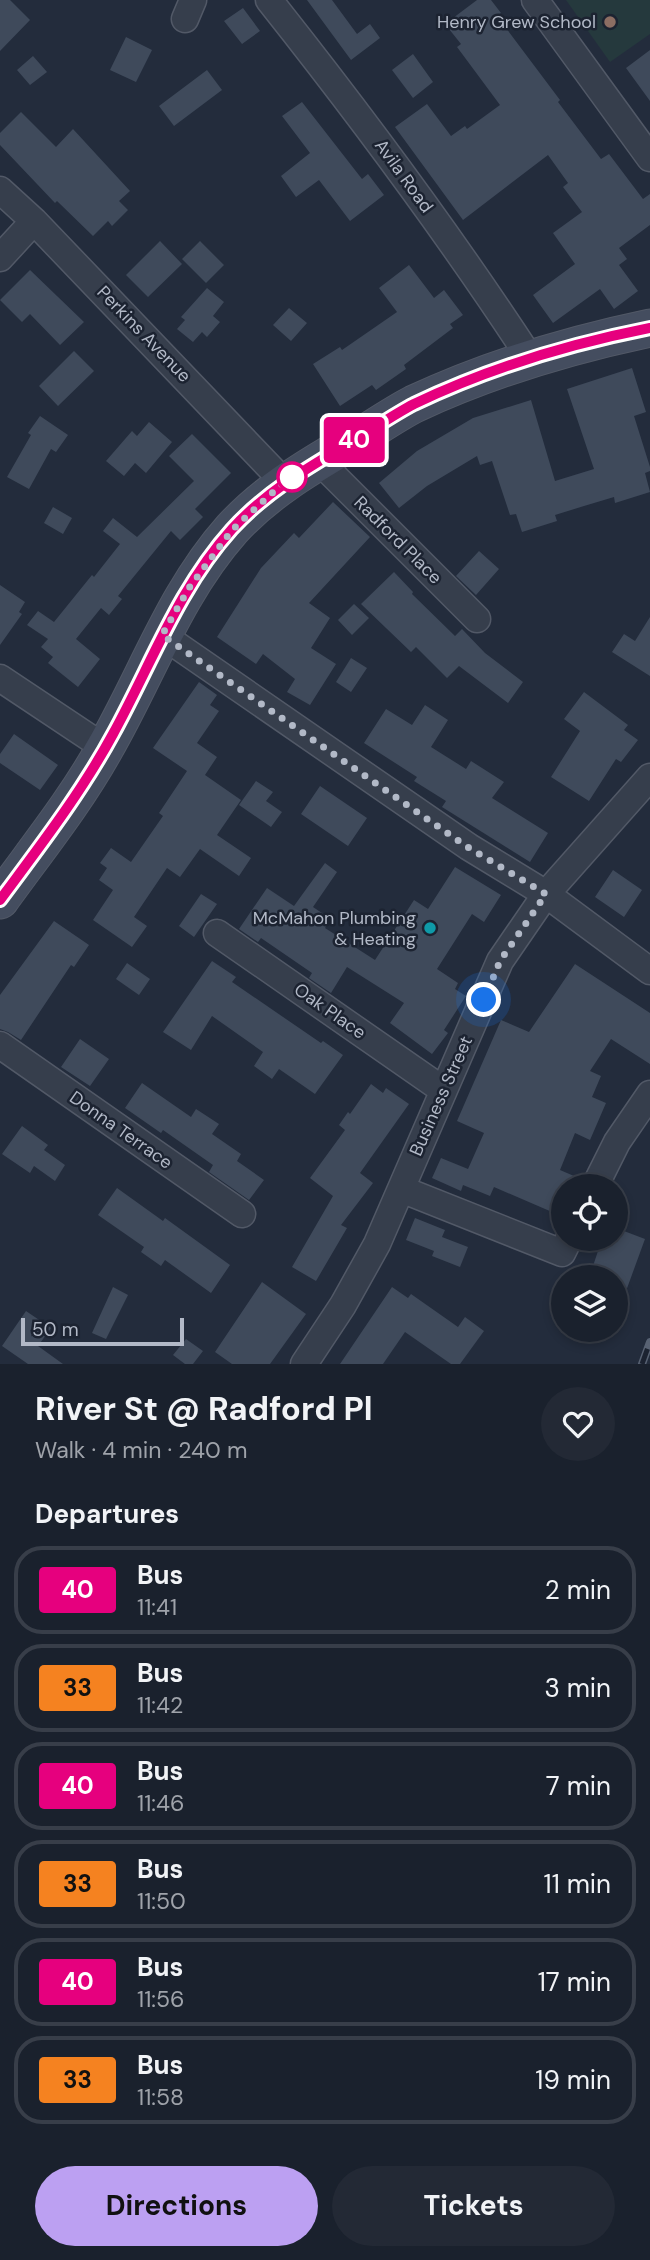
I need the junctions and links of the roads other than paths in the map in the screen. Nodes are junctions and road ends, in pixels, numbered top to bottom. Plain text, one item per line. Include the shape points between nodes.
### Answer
1 (270, 0) edge
2 (535, 0) edge
3 (650, 158) edge
4 (0, 190) edge
5 (34, 221) junction
6 (0, 258) edge
7 (650, 328) edge
8 (530, 358) junction
9 (319, 461) junction
10 (284, 482) junction
11 (477, 619) dead end
12 (162, 635) junction
13 (0, 678) edge
14 (105, 748) junction
15 (650, 776) edge
16 (546, 894) junction
17 (0, 900) edge
18 (217, 933) dead end
19 (650, 971) edge
20 (0, 1045) edge
21 (443, 1090) junction
22 (650, 1094) edge
23 (601, 1174) edge
24 (401, 1189) junction
25 (242, 1214) dead end
26 (551, 1249) edge
27 (304, 1364) edge

1 - 8 street, Avila Road via 463,256
2 - 3 street
4 - 5 street, Perkins Avenue
5 - 6 street
5 - 10 street, Perkins Avenue
7 - 8 main road
8 - 9 main road via 411,406
9 - 10 main road
9 - 11 street, Radford Place
10 - 12 main road via 232,530 189,588
12 - 14 main road
12 - 16 street via 469,848
13 - 14 street
14 - 17 main road
15 - 16 street, Business Street
16 - 19 street
16 - 21 street, Business Street via 500,961
18 - 21 street, Oak Place
20 - 25 street, Donna Terrace
21 - 24 street, Business Street
22 - 23 street
24 - 26 street
24 - 27 street, Business Street via 360,1276

